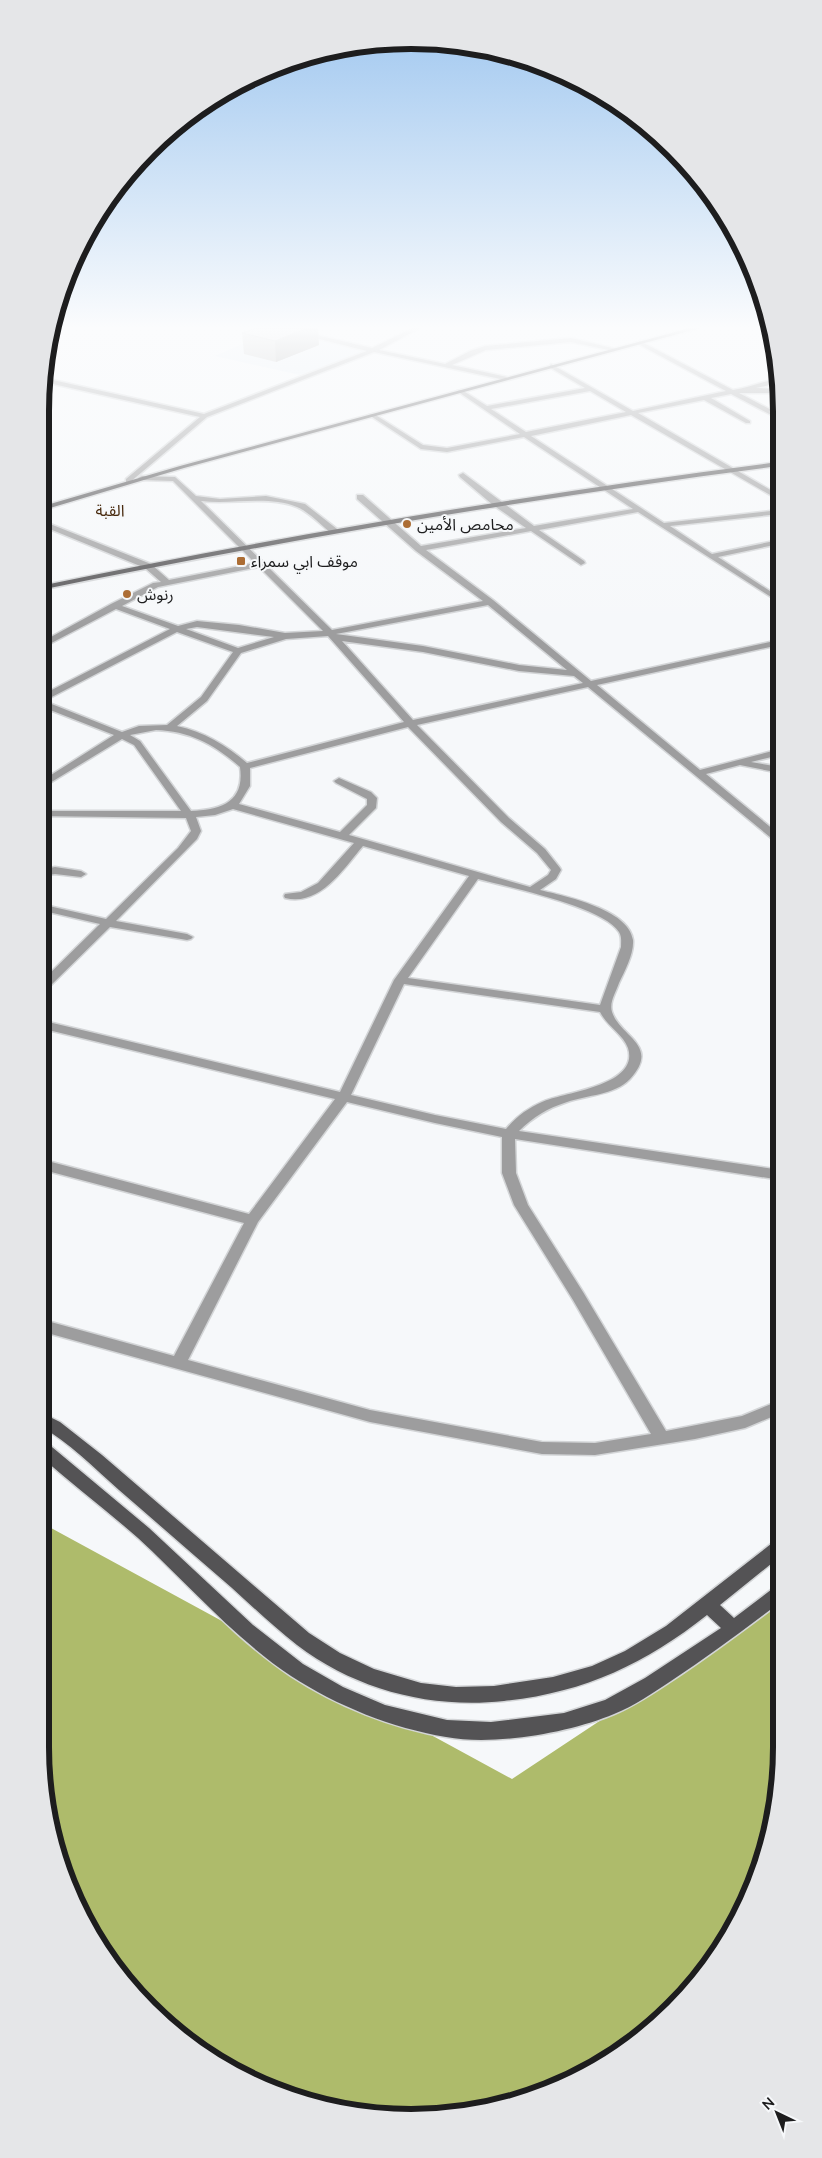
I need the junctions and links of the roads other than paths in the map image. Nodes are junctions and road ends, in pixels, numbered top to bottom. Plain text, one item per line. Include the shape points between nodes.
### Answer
1 (190, 429) edge
2 (322, 429) edge
3 (392, 429) edge
4 (514, 429) edge
5 (556, 429) edge
6 (659, 429) edge
7 (524, 436) junction
8 (773, 465) edge
9 (182, 467) junction
10 (732, 470) junction
11 (463, 475) dead end
12 (142, 478) junction
13 (175, 479) junction
14 (130, 481) junction
15 (602, 486) junction
16 (773, 494) edge
17 (360, 497) dead end
18 (194, 498) junction
19 (496, 503) junction
20 (49, 506) edge
21 (639, 510) junction
22 (773, 513) edge
23 (388, 522) junction
24 (662, 524) junction
25 (49, 526) edge
26 (533, 529) junction
27 (334, 531) junction
28 (773, 543) edge
29 (243, 548) junction
30 (420, 549) junction
31 (712, 556) junction
32 (581, 563) dead end
33 (261, 564) junction
34 (148, 566) junction
35 (166, 582) junction
36 (49, 586) edge
37 (773, 596) edge
38 (490, 602) junction
39 (114, 606) junction
40 (177, 630) junction
41 (332, 635) junction
42 (286, 636) junction
43 (49, 639) edge
44 (773, 643) edge
45 (752, 648) junction
46 (773, 648) edge
47 (238, 651) junction
48 (575, 673) junction
49 (589, 684) junction
50 (49, 696) edge
51 (49, 705) edge
52 (412, 723) junction
53 (170, 727) junction
54 (122, 735) junction
55 (773, 754) edge
56 (736, 763) junction
57 (245, 766) junction
58 (773, 769) edge
59 (698, 773) junction
60 (49, 780) edge
61 (339, 782) dead end
62 (232, 805) junction
63 (49, 814) edge
64 (187, 814) junction
65 (773, 834) edge
66 (342, 836) junction
67 (360, 842) junction
68 (49, 870) edge
69 (81, 874) dead end
70 (476, 874) junction
71 (532, 890) junction
72 (289, 896) dead end
73 (49, 909) edge
74 (108, 923) junction
75 (187, 937) dead end
76 (400, 980) junction
77 (49, 981) edge
78 (605, 1009) junction
79 (49, 1026) edge
80 (343, 1098) junction
81 (510, 1134) junction
82 (49, 1166) edge
83 (773, 1175) edge
84 (252, 1220) junction
85 (49, 1327) edge
86 (179, 1362) junction
87 (773, 1409) edge
88 (49, 1423) edge
89 (662, 1438) junction
90 (49, 1455) edge
91 (773, 1552) edge
92 (773, 1598) edge
93 (707, 1604) junction
94 (733, 1628) junction

1 - 14 street
2 - 9 main road
3 - 7 street via 412,443 432,449 459,448
4 - 7 street
5 - 7 street
6 - 10 street
7 - 15 street
8 - 10 main road
9 - 12 main road
9 - 13 street
10 - 15 main road
10 - 16 street
11 - 19 street
12 - 13 street
12 - 14 main road
13 - 18 street
14 - 20 main road
15 - 19 main road
15 - 21 street
17 - 23 street
18 - 27 street via 286,501 302,506
18 - 29 street
19 - 23 main road
19 - 26 street
21 - 24 street
21 - 26 street
22 - 24 street
23 - 27 main road
23 - 30 street
24 - 31 street
25 - 34 street
26 - 30 street
26 - 32 street
27 - 29 main road
28 - 31 street
29 - 33 street
29 - 34 main road
30 - 38 street
31 - 37 street
33 - 35 street
33 - 41 street
34 - 35 street
34 - 36 main road
35 - 39 street
38 - 41 street
38 - 48 street
39 - 40 street
39 - 43 street
40 - 42 street via 204,624
40 - 47 street
40 - 50 street
41 - 42 street
41 - 48 street via 519,668
41 - 52 street
42 - 47 street
44 - 45 street
45 - 46 street
45 - 49 street
47 - 53 street via 204,698
48 - 49 street
49 - 52 street
49 - 59 street
51 - 54 street
52 - 57 street
52 - 71 street via 468,784 551,863 556,870 552,878
53 - 54 street
53 - 57 street via 201,734
54 - 60 street
54 - 64 street via 145,752
55 - 56 street
56 - 58 street
56 - 59 street
57 - 62 street via 244,790
59 - 65 street
61 - 66 street via 372,798 372,806
62 - 64 street via 223,810
62 - 66 street
63 - 64 street
64 - 74 street via 194,822 196,830 193,837
66 - 67 street
67 - 70 street
67 - 72 street via 318,888 306,894
68 - 69 street
70 - 71 street
70 - 76 street
71 - 78 street via 586,906 610,917 626,934 629,946
73 - 74 street
74 - 75 street
74 - 77 street
76 - 78 street
76 - 80 street
78 - 81 street via 609,1019 632,1041 635,1057 631,1069 604,1089 568,1096 540,1108 524,1118
79 - 80 street
80 - 81 street
80 - 84 street
81 - 83 street
81 - 89 street via 508,1165 520,1202
82 - 84 street
84 - 86 street
85 - 86 street
86 - 89 street via 370,1416 542,1448 594,1448
87 - 89 street via 744,1422
88 - 93 main road via 303,1640 350,1667 395,1684 439,1694 486,1694 536,1689 589,1676 671,1632
90 - 94 main road via 143,1533 247,1631 290,1664 337,1693 383,1713 447,1729 491,1731 564,1722 610,1707 651,1684
91 - 93 main road
92 - 94 main road
93 - 94 main road

